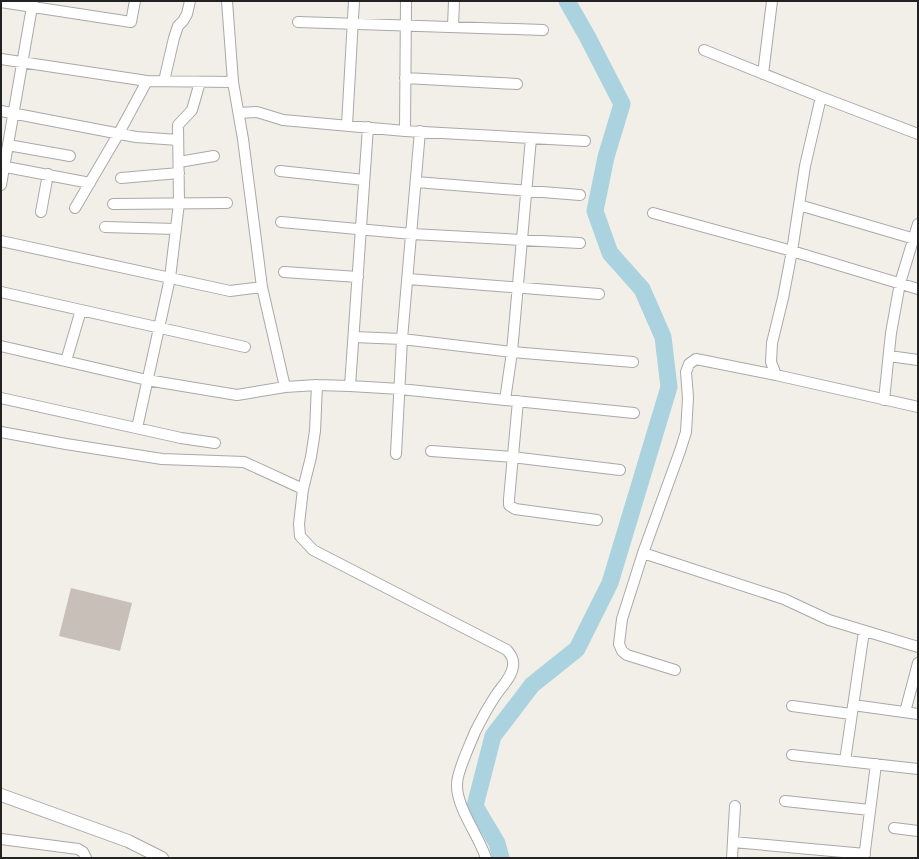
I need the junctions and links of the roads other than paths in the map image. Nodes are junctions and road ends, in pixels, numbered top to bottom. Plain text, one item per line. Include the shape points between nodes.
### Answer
1 (135, 1) edge
2 (190, 1) edge
3 (227, 1) edge
4 (354, 1) edge
5 (406, 1) edge
6 (454, 1) edge
7 (772, 1) edge
8 (1, 2) edge
9 (32, 4) edge
10 (298, 22) dead end
11 (353, 24) junction
12 (405, 25) junction
13 (453, 27) junction
14 (543, 30) dead end
15 (704, 50) dead end
16 (1, 59) edge
17 (22, 63) junction
18 (763, 74) junction
19 (405, 78) junction
20 (147, 81) junction
21 (164, 81) junction
22 (200, 82) junction
23 (233, 82) junction
24 (518, 84) dead end
25 (821, 97) junction
26 (1, 111) edge
27 (12, 113) junction
28 (238, 113) junction
29 (347, 125) junction
30 (368, 127) junction
31 (405, 131) junction
32 (420, 131) junction
33 (119, 133) junction
34 (918, 134) edge
35 (531, 138) junction
36 (178, 140) junction
37 (585, 141) dead end
38 (8, 145) junction
39 (70, 156) dead end
40 (214, 156) dead end
41 (179, 162) junction
42 (3, 166) edge
43 (280, 170) dead end
44 (48, 174) junction
45 (179, 174) junction
46 (121, 178) dead end
47 (364, 180) junction
48 (416, 182) junction
49 (90, 183) junction
50 (1, 185) edge
51 (526, 191) junction
52 (580, 195) dead end
53 (180, 203) junction
54 (227, 203) dead end
55 (114, 204) dead end
56 (799, 205) junction
57 (75, 208) dead end
58 (41, 212) dead end
59 (653, 212) dead end
60 (281, 222) dead end
61 (918, 224) edge
62 (105, 226) dead end
63 (176, 229) junction
64 (361, 230) junction
65 (412, 234) junction
66 (916, 239) edge
67 (522, 240) junction
68 (1, 241) edge
69 (580, 243) dead end
70 (792, 251) junction
71 (284, 272) dead end
72 (358, 276) junction
73 (170, 278) junction
74 (408, 278) junction
75 (900, 283) junction
76 (262, 288) junction
77 (518, 288) junction
78 (918, 289) edge
79 (1, 292) edge
80 (599, 294) dead end
81 (81, 310) junction
82 (159, 327) junction
83 (354, 337) junction
84 (402, 339) junction
85 (1, 346) edge
86 (245, 347) dead end
87 (512, 352) junction
88 (889, 356) junction
89 (918, 360) edge
90 (66, 361) junction
91 (633, 362) dead end
92 (776, 375) junction
93 (147, 380) junction
94 (317, 385) junction
95 (350, 386) junction
96 (284, 387) junction
97 (400, 389) junction
98 (1, 398) edge
99 (506, 400) junction
100 (884, 400) junction
101 (518, 401) junction
102 (918, 407) edge
103 (634, 413) dead end
104 (137, 428) junction
105 (1, 432) edge
106 (215, 443) dead end
107 (431, 450) dead end
108 (396, 454) dead end
109 (512, 457) junction
110 (620, 470) dead end
111 (303, 489) junction
112 (597, 520) dead end
113 (644, 553) junction
114 (864, 632) junction
115 (918, 647) edge
116 (918, 663) edge
117 (675, 670) dead end
118 (792, 706) dead end
119 (852, 709) junction
120 (905, 712) junction
121 (918, 714) edge
122 (792, 755) dead end
123 (845, 761) junction
124 (876, 764) junction
125 (918, 769) edge
126 (1, 795) edge
127 (785, 801) dead end
128 (735, 806) dead end
129 (870, 810) junction
130 (894, 828) dead end
131 (918, 830) edge
132 (1, 838) edge
133 (733, 842) junction
134 (157, 856) edge
135 (865, 856) edge
136 (86, 858) edge
137 (486, 858) edge
138 (732, 858) edge

1 - 9 street via 131,22
2 - 21 street via 187,14 178,26 174,38
3 - 23 street
4 - 11 street
5 - 12 street
6 - 13 street
7 - 18 street
8 - 9 street
9 - 17 street
10 - 11 street
11 - 12 street
11 - 29 street
12 - 13 street
12 - 19 street
13 - 14 street
15 - 18 street
16 - 17 street
17 - 20 street
17 - 27 street
18 - 25 street
19 - 24 street
19 - 31 street
20 - 21 street
20 - 33 street
21 - 22 street
22 - 23 street
22 - 36 street via 192,110 178,125
23 - 28 street
25 - 34 street
25 - 56 street
26 - 27 street
27 - 33 street
27 - 38 street
28 - 29 street via 257,112 282,120
28 - 76 street
29 - 30 street
30 - 31 street
30 - 47 street
31 - 32 street
32 - 35 street
32 - 48 street
33 - 36 street
33 - 49 street
35 - 37 street
35 - 51 street
36 - 41 street
38 - 39 street
38 - 42 street
40 - 41 street
41 - 45 street
42 - 44 street
42 - 50 street
43 - 47 street
44 - 49 street
44 - 58 street
45 - 46 street
45 - 53 street
47 - 64 street
48 - 51 street
48 - 65 street
49 - 57 street
51 - 52 street
51 - 67 street
53 - 54 street
53 - 55 street
53 - 63 street
56 - 66 street
56 - 70 street
59 - 70 street
60 - 64 street
61 - 66 street
62 - 63 street
63 - 73 street
64 - 65 street
64 - 72 street
65 - 67 street
65 - 74 street
66 - 75 street
67 - 69 street
67 - 77 street
68 - 73 street
70 - 75 street
70 - 92 street via 772,343 771,362
71 - 72 street
72 - 83 street
73 - 76 street via 230,291
73 - 82 street
74 - 77 street
74 - 84 street
75 - 78 street
75 - 88 street
76 - 96 street
77 - 80 street
77 - 87 street
79 - 81 street
81 - 82 street
81 - 90 street
82 - 86 street
82 - 93 street
83 - 84 street
83 - 95 street
84 - 87 street
84 - 97 street
85 - 90 street
87 - 91 street
87 - 99 street
88 - 89 street
88 - 100 street
90 - 93 street
92 - 100 street
92 - 113 street via 696,359 689,364 686,372 686,432
93 - 96 street via 237,395
93 - 104 street
94 - 95 street
94 - 96 street
94 - 111 street via 315,431
95 - 97 street
97 - 99 street
97 - 108 street
98 - 104 street
99 - 101 street
100 - 102 street
101 - 103 street
101 - 109 street
104 - 106 street
105 - 111 street via 162,459 244,462
107 - 109 street
109 - 110 street
109 - 112 street via 509,505 516,509
111 - 137 street via 300,536 313,550 507,650 513,658 510,676 496,695 476,732 456,784 463,810
113 - 114 street via 784,599 829,620
113 - 117 street via 622,618 619,644 627,655
114 - 115 street
114 - 119 street
116 - 120 street
118 - 119 street
119 - 120 street
119 - 123 street
120 - 121 street
122 - 123 street
123 - 124 street
124 - 125 street
124 - 129 street
126 - 134 street via 128,841
127 - 129 street
128 - 133 street
129 - 135 street
130 - 131 street
132 - 136 street via 78,849
133 - 135 street
133 - 138 street

